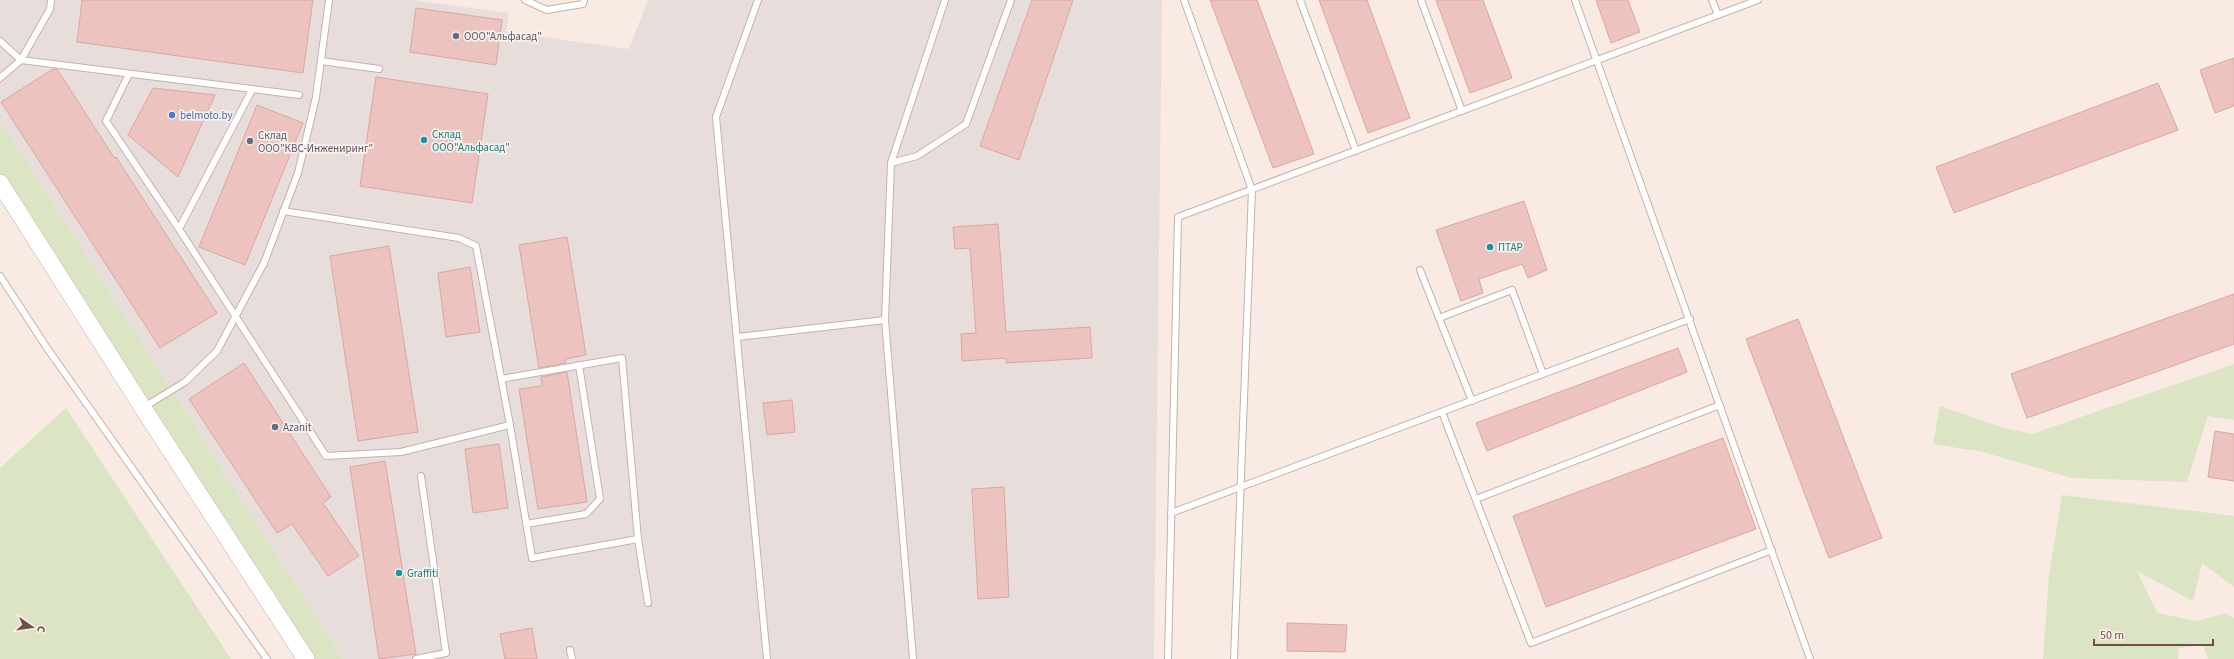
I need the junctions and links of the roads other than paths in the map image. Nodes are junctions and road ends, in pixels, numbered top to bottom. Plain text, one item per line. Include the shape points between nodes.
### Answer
1 (51, 0) edge
2 (328, 0) edge
3 (525, 0) edge
4 (584, 0) edge
5 (758, 0) edge
6 (945, 0) edge
7 (1011, 0) edge
8 (1184, 0) edge
9 (1300, 0) edge
10 (1421, 0) edge
11 (1575, 0) edge
12 (1712, 0) edge
13 (1758, 0) edge
14 (1718, 15) junction
15 (0, 41) edge
16 (21, 60) junction
17 (321, 60) junction
18 (1596, 60) junction
19 (380, 69) dead end
20 (129, 74) junction
21 (0, 78) edge
22 (252, 90) junction
23 (300, 94) dead end
24 (1462, 111) junction
25 (1356, 151) junction
26 (891, 163) junction
27 (0, 183) edge
28 (1252, 190) junction
29 (283, 211) junction
30 (178, 229) junction
31 (1420, 270) dead end
32 (0, 276) edge
33 (235, 317) junction
34 (1439, 318) junction
35 (1690, 319) junction
36 (885, 320) junction
37 (737, 337) junction
38 (579, 365) junction
39 (1543, 374) junction
40 (501, 378) junction
41 (1472, 401) junction
42 (1720, 405) junction
43 (143, 408) junction
44 (1442, 412) junction
45 (510, 425) junction
46 (421, 476) dead end
47 (1241, 487) junction
48 (1476, 499) junction
49 (1171, 513) junction
50 (526, 524) junction
51 (638, 539) junction
52 (1772, 550) junction
53 (648, 603) dead end
54 (570, 650) dead end
55 (267, 659) edge
56 (306, 659) edge
57 (416, 659) edge
58 (572, 659) edge
59 (767, 659) edge
60 (913, 659) edge
61 (1168, 659) edge
62 (1234, 659) edge
63 (1810, 659) edge

1 - 16 lane via 50,9
2 - 17 lane
3 - 4 lane via 547,10 583,4
5 - 37 lane via 716,117
6 - 26 lane
7 - 26 lane via 966,124 918,156
8 - 28 lane
9 - 25 lane
10 - 24 lane
11 - 18 lane
12 - 14 lane
13 - 14 lane
14 - 18 lane
15 - 16 lane
16 - 20 lane
16 - 21 lane
17 - 19 lane
17 - 29 lane via 316,97 298,173
18 - 24 lane
18 - 35 lane
20 - 22 lane
20 - 30 lane via 106,121
22 - 23 lane
22 - 30 lane
24 - 25 lane
25 - 28 lane
26 - 36 lane
27 - 43 main road
28 - 47 lane
28 - 49 lane via 1178,217
29 - 33 lane via 264,263
29 - 40 lane via 459,238 476,246
30 - 33 lane
31 - 34 lane
32 - 55 lane via 47,348
33 - 43 lane via 217,351 185,382
33 - 45 lane via 326,456 401,452
34 - 39 lane via 1512,290
34 - 41 lane
35 - 39 lane
35 - 42 lane
36 - 37 lane
36 - 60 lane
37 - 59 lane
38 - 40 lane
38 - 50 lane via 600,499 586,514
38 - 51 lane via 622,358
39 - 41 lane
40 - 45 lane
41 - 44 lane
42 - 48 lane
42 - 52 lane
43 - 56 main road
44 - 47 lane
44 - 48 lane
45 - 50 lane
46 - 57 lane via 446,653
47 - 49 lane
47 - 62 lane
48 - 52 lane via 1531,643
49 - 61 lane
50 - 51 lane via 532,558
51 - 53 lane
52 - 63 lane
54 - 58 lane

